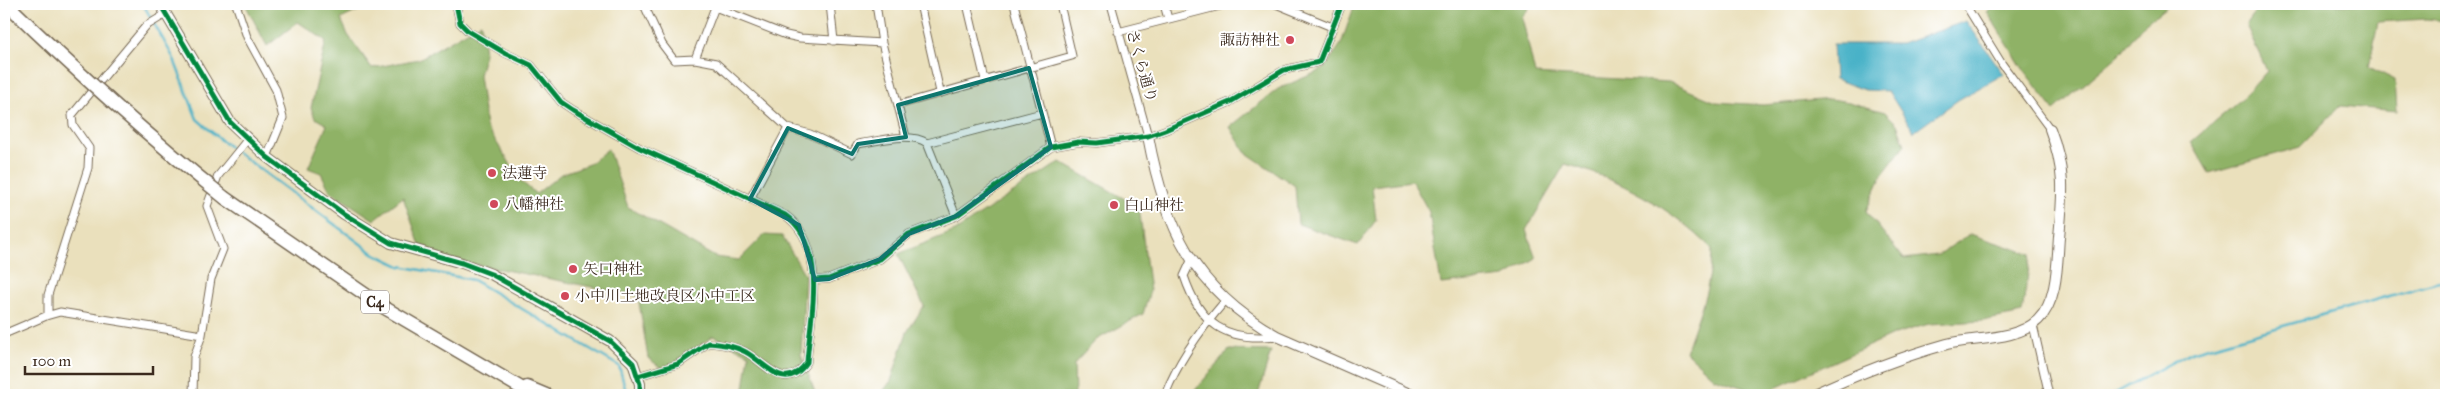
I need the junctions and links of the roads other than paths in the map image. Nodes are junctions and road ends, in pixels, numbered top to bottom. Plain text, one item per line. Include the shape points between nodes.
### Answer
1 (7, 4) edge
2 (160, 4) edge
3 (236, 4) edge
4 (456, 4) edge
5 (830, 4) edge
6 (876, 4) edge
7 (920, 4) edge
8 (967, 4) edge
9 (1014, 4) edge
10 (1060, 4) edge
11 (1111, 4) edge
12 (1164, 4) edge
13 (1228, 4) edge
14 (1342, 4) edge
15 (1965, 4) edge
16 (645, 5) edge
17 (1218, 5) edge
18 (1280, 5) edge
19 (166, 14) junction
20 (1168, 19) junction
21 (1332, 27) junction
22 (1118, 32) junction
23 (834, 40) junction
24 (882, 43) junction
25 (695, 59) junction
26 (1029, 68) junction
27 (985, 80) junction
28 (940, 92) junction
29 (898, 105) junction
30 (1042, 112) junction
31 (788, 128) junction
32 (2050, 130) joint
33 (1148, 136) junction
34 (906, 137) junction
35 (248, 140) junction
36 (927, 143) junction
37 (1051, 147) junction
38 (267, 157) junction
39 (224, 198) junction
40 (750, 199) junction
41 (956, 216) junction
42 (1191, 261) junction
43 (815, 280) junction
44 (1225, 300) junction
45 (48, 315) junction
46 (1208, 321) junction
47 (2032, 325) junction
48 (4, 334) edge
49 (202, 335) junction
50 (1277, 336) junction
51 (500, 375) junction
52 (638, 376) junction
53 (193, 395) edge
54 (518, 395) edge
55 (533, 395) edge
56 (546, 395) edge
57 (640, 395) edge
58 (1165, 395) edge
59 (1412, 395) edge
60 (1812, 395) edge
61 (2050, 395) edge

1 - 39 highway, C4, bridge via 122,112
2 - 19 street
3 - 38 street via 247,38 276,90 283,118
4 - 40 street via 460,23 468,31 531,65 556,96 573,110 640,148
5 - 23 street
6 - 24 street
7 - 28 street
8 - 27 street
9 - 26 street
10 - 26 street via 1072,56
11 - 22 street, さくら通り
12 - 20 street
13 - 17 street
14 - 21 street
15 - 32 street via 2002,64
16 - 25 street via 662,44 674,60
17 - 20 street
18 - 21 street
19 - 35 street via 220,107
19 - 45 street via 146,26 72,115 73,125 90,148 88,168 48,295
20 - 22 street
21 - 33 street via 1319,62 1284,70 1230,102
22 - 33 street, さくら通り
23 - 24 street
23 - 25 street via 786,35 715,7
24 - 29 street
25 - 31 street via 716,63
26 - 27 street
26 - 30 street
27 - 28 street
28 - 29 street
29 - 34 street
30 - 36 street
30 - 37 street
31 - 34 street via 810,134 852,154 858,144
31 - 40 street
32 - 47 street via 2059,152 2064,182 2058,252 2050,303
33 - 37 street
33 - 42 street via 1171,222
34 - 36 street
35 - 38 street
35 - 49 street via 218,176 207,206 223,249 211,279
36 - 41 street
37 - 41 street
38 - 52 street via 344,214 391,243 491,274 610,341 633,363
39 - 51 highway, C4 via 385,308
39 - 54 highway, C4 via 254,224 360,301
40 - 43 street via 785,215 798,225 807,245
41 - 43 street via 909,234 880,259 829,279
42 - 44 street
42 - 46 street via 1184,276
43 - 52 street via 807,362 801,370 788,376 778,376 735,347 708,343 678,364
44 - 46 street
44 - 50 street
45 - 48 street
45 - 49 street via 60,312
46 - 50 street via 1220,329 1256,338
46 - 58 street
47 - 60 street via 2013,333 1949,344 1907,357
47 - 61 street
49 - 53 street via 194,357
50 - 59 street
51 - 55 highway, C4
51 - 56 highway
52 - 57 street

